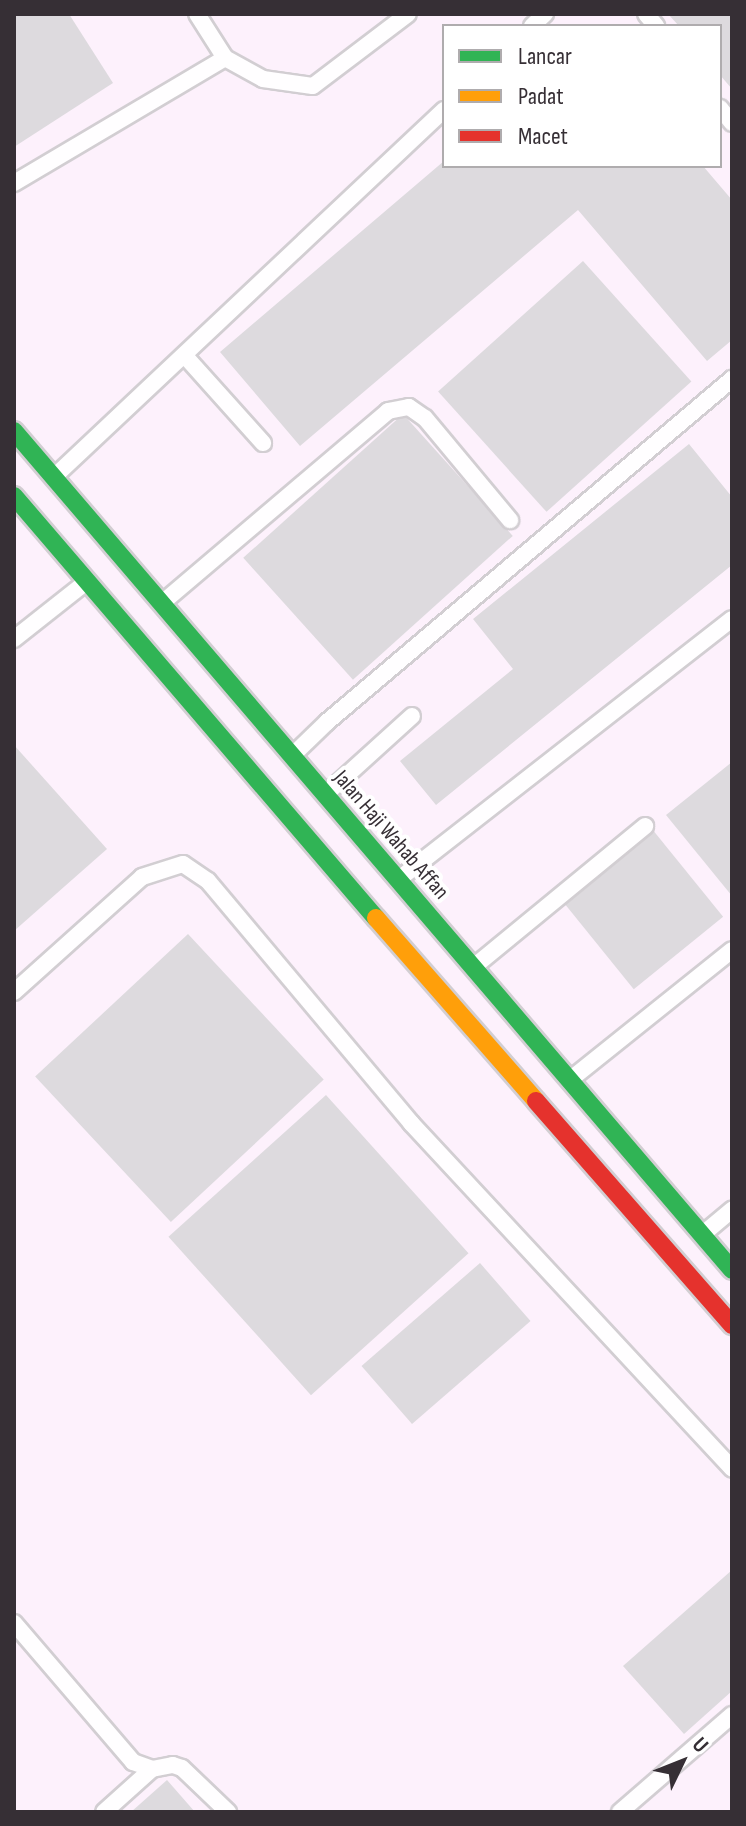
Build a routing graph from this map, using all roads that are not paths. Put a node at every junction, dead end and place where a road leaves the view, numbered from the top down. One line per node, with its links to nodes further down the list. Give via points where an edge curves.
1 (197, 14): 3 (lane)
2 (408, 14): 3 (lane, via 313,86 263,79)
3 (225, 58): 5 (lane)
4 (442, 112): 6 (lane)
5 (14, 183)
6 (185, 356): 9 (lane); 10 (lane)
7 (732, 379): 18 (lane, via 339,711)
8 (14, 431): 10 (street, Jalan Haji Wahab Affan)
9 (263, 443)
10 (53, 477): 13 (street, Jalan Haji Wahab Affan)
11 (14, 496): 13 (street, Jalan Haji Wahab Affan)
12 (510, 520): 14 (lane, via 425,418 409,407 388,411)
13 (103, 568): 14 (street, Jalan Haji Wahab Affan); 16 (lane); 18 (street, Jalan Haji Wahab Affan)
14 (161, 603): 18 (street, Jalan Haji Wahab Affan)
15 (732, 619): 21 (lane)
16 (17, 632)
17 (412, 716): 19 (lane)
18 (277, 772): 19 (street, Jalan Haji Wahab Affan); 23 (street, Jalan Haji Wahab Affan)
19 (325, 795): 21 (street, Jalan Haji Wahab Affan)
20 (645, 826): 23 (lane)
21 (398, 880): 23 (street, Jalan Haji Wahab Affan)
22 (732, 950): 25 (lane)
23 (459, 980): 25 (street, Jalan Haji Wahab Affan); 29 (street, Jalan Haji Wahab Affan)
24 (14, 992): 30 (lane, via 142,877 183,864 208,881 411,1123)
25 (570, 1080): 27 (street, Jalan Haji Wahab Affan)
26 (732, 1210): 27 (lane)
27 (702, 1235): 28 (street, Jalan Haji Wahab Affan)
28 (732, 1270)
29 (732, 1325)
30 (732, 1469)
31 (14, 1623): 33 (lane, via 126,1756)
32 (732, 1715): 36 (lane)
33 (152, 1769): 34 (lane); 35 (lane, via 182,1768)
34 (104, 1812)
35 (228, 1812)
36 (620, 1812)

